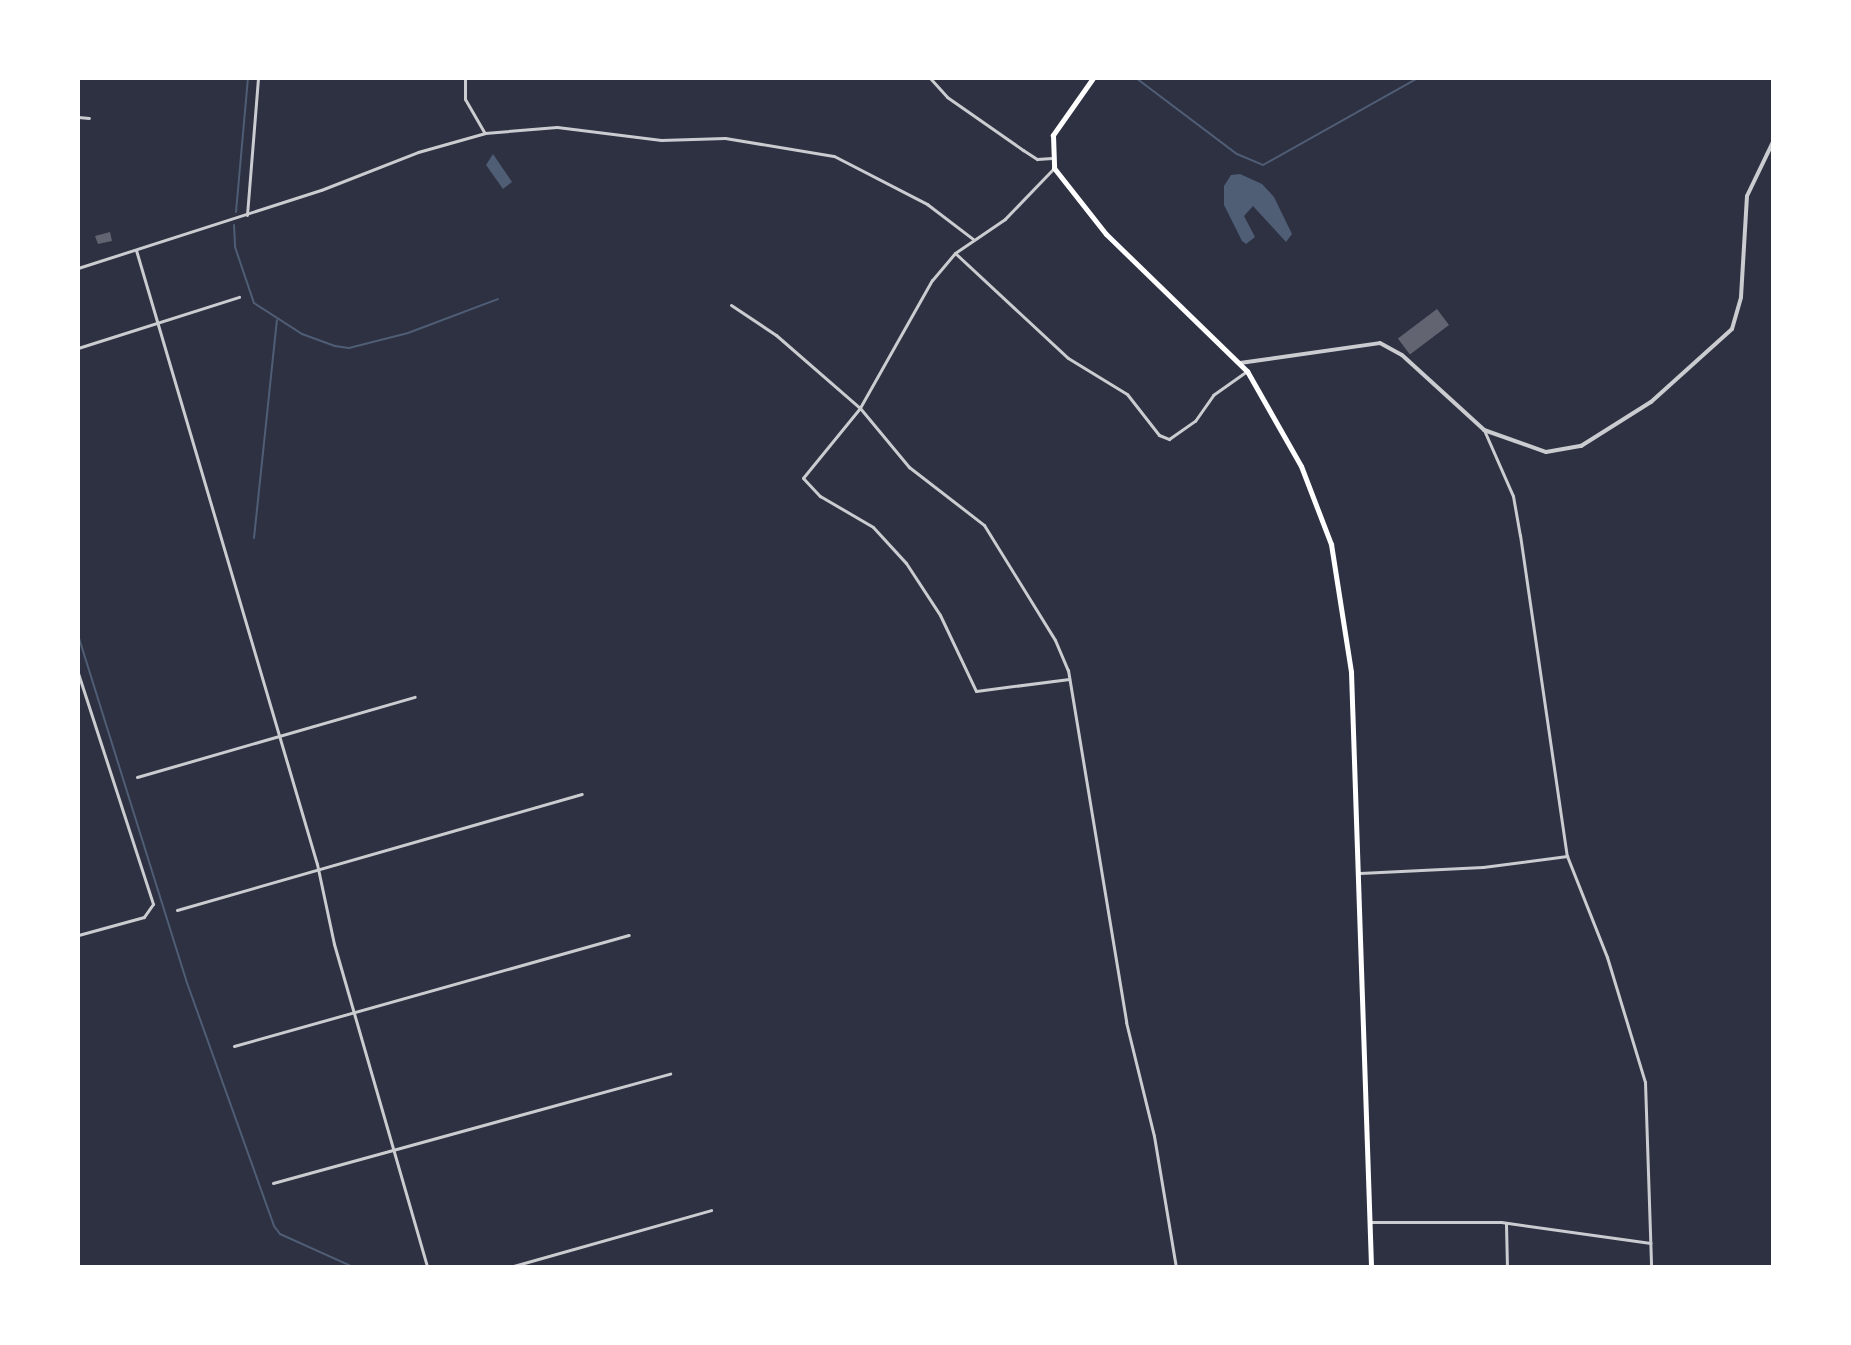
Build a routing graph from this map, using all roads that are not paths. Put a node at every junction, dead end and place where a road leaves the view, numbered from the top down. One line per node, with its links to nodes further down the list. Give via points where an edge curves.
1 (258, 78): 11 (street)
2 (465, 78): 7 (street, via 465,99)
3 (930, 78): 9 (street, via 947,97 1023,150 1037,159)
4 (1093, 78): 9 (main road, via 1053,135)
5 (78, 117): 6 (street)
6 (89, 118)
7 (485, 133): 11 (street); 12 (street, via 570,128 661,140 725,138 834,156 927,204)
8 (1773, 142): 23 (street, via 1747,196 1741,297 1723,341 1651,402 1581,446 1546,452)
9 (1052, 158): 10 (main road)
10 (1054, 168): 12 (street, via 1005,219); 20 (main road, via 1106,234)
11 (247, 215): 13 (street)
12 (973, 239): 14 (street)
13 (136, 250): 15 (street); 18 (street)
14 (955, 253): 21 (street, via 1068,358 1127,394 1159,435 1169,439 1195,421 1213,395); 22 (street, via 932,280)
15 (78, 268)
16 (239, 297): 18 (street)
17 (731, 305): 22 (street, via 776,335)
18 (158, 324): 19 (street); 27 (street)
19 (78, 348)
20 (1240, 363): 21 (main road); 23 (street, via 1380,343 1402,355)
21 (1247, 371): 32 (main road, via 1301,466 1334,558 1349,634)
22 (860, 408): 25 (street, via 909,467 995,537 1028,590 1033,612 1055,640); 25 (street, via 803,478 820,496 873,527 906,563 940,615 976,691)
23 (1484, 430): 30 (street, via 1516,509)
24 (78, 673): 34 (street, via 153,904 144,917)
25 (1069, 679): 47 (street, via 1126,1022 1154,1136)
26 (415, 697): 27 (street)
27 (276, 735): 28 (street); 31 (street)
28 (137, 777)
29 (582, 794): 31 (street)
30 (1567, 856): 32 (street, via 1483,867); 44 (street, via 1607,957 1645,1082)
31 (318, 872): 33 (street); 36 (street)
32 (1360, 873): 42 (main road)
33 (177, 910)
34 (78, 935)
35 (629, 935): 36 (street)
36 (354, 1011): 37 (street); 39 (street)
37 (234, 1046)
38 (670, 1074): 39 (street)
39 (394, 1147): 40 (street); 45 (street)
40 (273, 1183)
41 (711, 1210): 46 (street)
42 (1370, 1222): 43 (street); 48 (main road)
43 (1506, 1224): 44 (street); 49 (street)
44 (1651, 1243): 50 (street)
45 (427, 1267)
46 (510, 1267)
47 (1176, 1267)
48 (1371, 1267)
49 (1507, 1267)
50 (1651, 1267)

